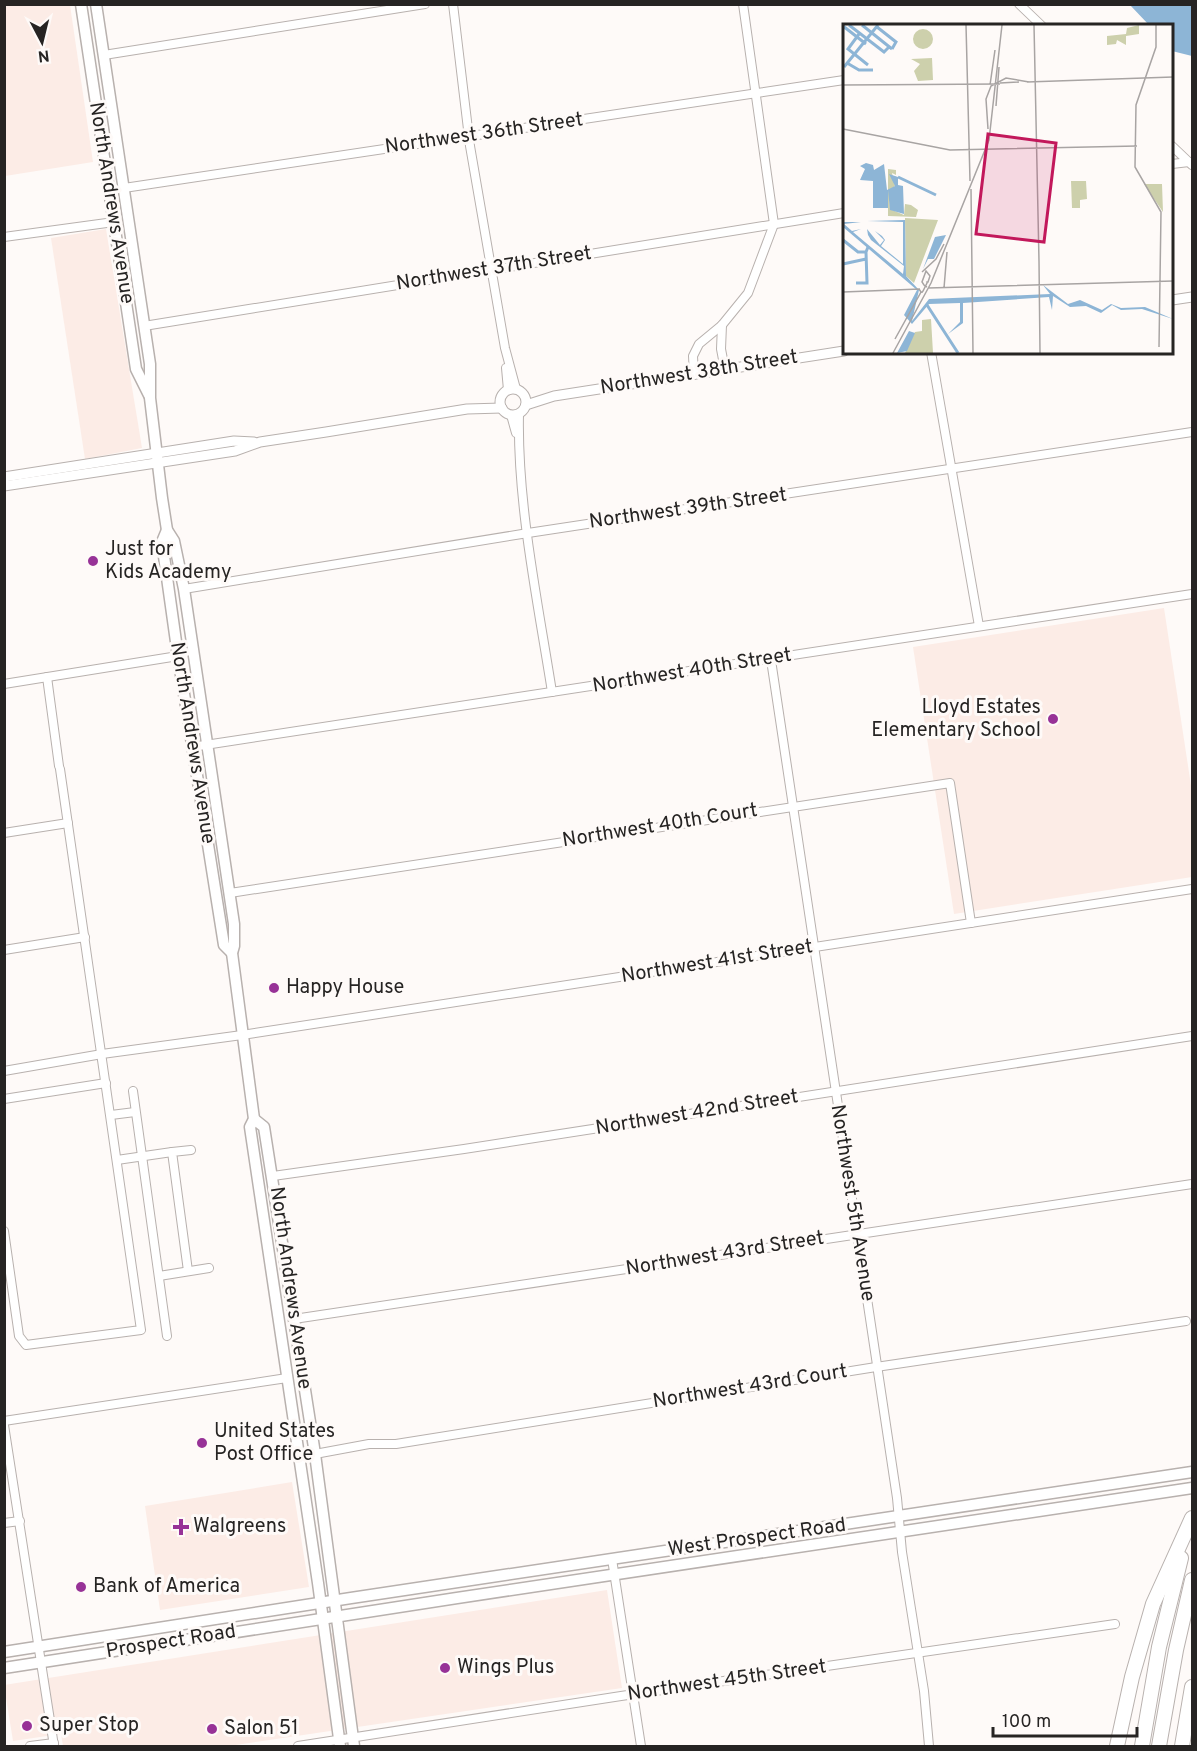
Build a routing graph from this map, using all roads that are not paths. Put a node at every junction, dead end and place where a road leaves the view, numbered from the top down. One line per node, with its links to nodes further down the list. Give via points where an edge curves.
1 (81, 4): 15 (main road, North Andrews Avenue)
2 (96, 4): 8 (main road, North Andrews Avenue)
3 (425, 4): 8 (street)
4 (453, 4): 11 (street)
5 (743, 4): 10 (street)
6 (1020, 4): 7 (street)
7 (1040, 24)
8 (104, 55): 16 (main road, North Andrews Avenue)
9 (843, 80): 10 (street, Northwest 36th Street)
10 (756, 94): 11 (street, Northwest 36th Street); 19 (street)
11 (469, 136): 16 (street, Northwest 36th Street); 22 (street)
12 (1173, 147): 13 (street)
13 (1191, 163): 14 (street)
14 (1173, 164)
15 (106, 177): 16 (main road, via 116,187); 18 (main road, North Andrews Avenue)
16 (124, 188): 21 (main road, North Andrews Avenue)
17 (843, 213): 19 (street, Northwest 37th Street)
18 (114, 222): 20 (street); 21 (main road, via 125,228); 33 (main road, North Andrews Avenue, via 136,369)
19 (774, 224): 22 (street, Northwest 37th Street); 25 (street, via 748,293)
20 (4, 237)
21 (131, 239): 26 (main road, North Andrews Avenue)
22 (491, 269): 26 (street, Northwest 37th Street); 31 (street)
23 (1189, 297): 24 (street)
24 (1173, 300)
25 (722, 325): 29 (street); 30 (street, via 699,344 693,356)
26 (144, 326): 33 (main road, North Andrews Avenue)
27 (843, 351): 29 (street, Northwest 38th Street)
28 (931, 354): 39 (street)
29 (725, 370): 30 (street, Northwest 38th Street)
30 (694, 375): 32 (street, Northwest 38th Street)
31 (516, 391): 32 (street, Northwest 38th Street); 34 (street); 35 (street)
32 (554, 396): 35 (street, Northwest 38th Street)
33 (150, 398): 38 (main road, North Andrews Avenue)
34 (501, 404): 36 (street); 38 (street, via 260,442 235,451)
35 (526, 405): 36 (street)
36 (515, 414): 43 (street)
37 (1192, 432): 39 (street, Northwest 39th Street)
38 (158, 458): 40 (street); 41 (street); 42 (main road, North Andrews Avenue)
39 (952, 470): 43 (street, Northwest 39th Street); 46 (street)
40 (4, 477)
41 (4, 486)
42 (167, 530): 44 (main road, North Andrews Avenue, via 174,541); 47 (main road, North Andrews Avenue, via 162,542)
43 (528, 533): 44 (street, Northwest 39th Street); 51 (street)
44 (184, 589): 52 (main road, North Andrews Avenue)
45 (1192, 594): 46 (street, Northwest 40th Street)
46 (979, 626): 48 (street, Northwest 40th Street)
47 (178, 656): 49 (street); 53 (main road, North Andrews Avenue)
48 (771, 660): 51 (street, Northwest 40th Street); 54 (street, Northwest 5th Avenue)
49 (47, 677): 50 (street); 55 (street)
50 (4, 684)
51 (552, 692): 52 (street, Northwest 40th Street)
52 (207, 745): 53 (street, Northwest 40th Street); 58 (main road, North Andrews Avenue)
53 (192, 747): 63 (main road, North Andrews Avenue, via 224,945)
54 (792, 806): 58 (street, Northwest 40th Court); 59 (street, Northwest 40th Court, via 950,783); 61 (street, Northwest 5th Avenue)
55 (68, 823): 56 (street); 60 (street)
56 (4, 833)
57 (1192, 889): 59 (street, Northwest 41st Street)
58 (230, 893): 63 (main road, North Andrews Avenue)
59 (971, 924): 61 (street, Northwest 41st Street)
60 (85, 937): 62 (street); 66 (street)
61 (814, 948): 64 (street, Northwest 41st Street); 70 (street, Northwest 5th Avenue)
62 (4, 950)
63 (232, 953): 64 (main road, North Andrews Avenue)
64 (242, 1035): 66 (street, Northwest 41st Street); 74 (main road, North Andrews Avenue)
65 (1192, 1036): 70 (street, Northwest 42nd Street)
66 (102, 1054): 67 (street, Northwest 41st Street); 68 (street)
67 (4, 1071)
68 (106, 1083): 71 (street); 73 (street)
69 (133, 1091): 72 (street)
70 (835, 1092): 79 (street, Northwest 42nd Street); 82 (street, Northwest 5th Avenue)
71 (4, 1099)
72 (135, 1112): 73 (street); 77 (street)
73 (111, 1115): 78 (street)
74 (254, 1119): 79 (main road, North Andrews Avenue, via 264,1127); 86 (main road, North Andrews Avenue, via 250,1127)
75 (191, 1150): 76 (street)
76 (171, 1152): 77 (street); 84 (street)
77 (142, 1157): 78 (street); 85 (street)
78 (117, 1160): 81 (street, via 141,1330 26,1345 19,1336)
79 (273, 1176): 87 (main road, North Andrews Avenue)
80 (1192, 1184): 82 (street, Northwest 43rd Street)
81 (4, 1230)
82 (856, 1233): 87 (street, Northwest 43rd Street); 90 (street, Northwest 5th Avenue)
83 (208, 1268): 84 (street)
84 (188, 1271): 85 (street)
85 (159, 1276): 89 (street)
86 (277, 1306): 87 (main road); 91 (main road, North Andrews Avenue)
87 (294, 1319): 93 (main road, North Andrews Avenue)
88 (1186, 1321): 90 (street, Northwest 43rd Court)
89 (167, 1336)
90 (876, 1367): 93 (street, Northwest 43rd Court); 96 (street, Northwest 5th Avenue)
91 (287, 1378): 92 (street); 105 (main road, North Andrews Avenue)
92 (4, 1423): 98 (street)
93 (315, 1454): 104 (main road, North Andrews Avenue)
94 (1192, 1472): 96 (main road, West Prospect Road)
95 (1192, 1488): 100 (main road, West Prospect Road)
96 (899, 1516): 100 (street, Northwest 5th Avenue); 101 (main road, West Prospect Road)
97 (1192, 1517): 123 (highway, via 1150,1613); 124 (highway, via 1159,1647)
98 (20, 1521): 99 (street); 109 (street)
99 (4, 1524)
100 (900, 1532): 102 (main road, West Prospect Road); 111 (street, Northwest 5th Avenue)
101 (612, 1559): 102 (street); 104 (main road, West Prospect Road)
102 (615, 1574): 106 (main road, West Prospect Road); 115 (street)
103 (1192, 1580): 125 (highway)
104 (335, 1600): 105 (main road, West Prospect Road); 106 (main road, North Andrews Avenue)
105 (321, 1602): 107 (main road, North Andrews Avenue); 109 (main road, Prospect Road)
106 (337, 1616): 107 (main road, Prospect Road); 116 (main road, North Andrews Avenue)
107 (322, 1618): 112 (main road, Prospect Road); 118 (main road, North Andrews Avenue)
108 (1115, 1624): 111 (street, Northwest 45th Street)
109 (40, 1646): 110 (main road, Prospect Road); 112 (street)
110 (4, 1652)
111 (917, 1653): 115 (street, Northwest 45th Street); 122 (street, Northwest 5th Avenue)
112 (42, 1662): 113 (main road, Prospect Road); 117 (street)
113 (4, 1668)
114 (1192, 1687): 126 (highway)
115 (634, 1694): 116 (street, Northwest 45th Street); 121 (street)
116 (353, 1743): 118 (street, Northwest 45th Street)
117 (54, 1744): 119 (street)
118 (340, 1744): 120 (street, Northwest 45th Street)
119 (30, 1746)
120 (298, 1746)
121 (641, 1746)
122 (929, 1746)
123 (1117, 1746)
124 (1142, 1746)
125 (1159, 1746)
126 (1182, 1746)

